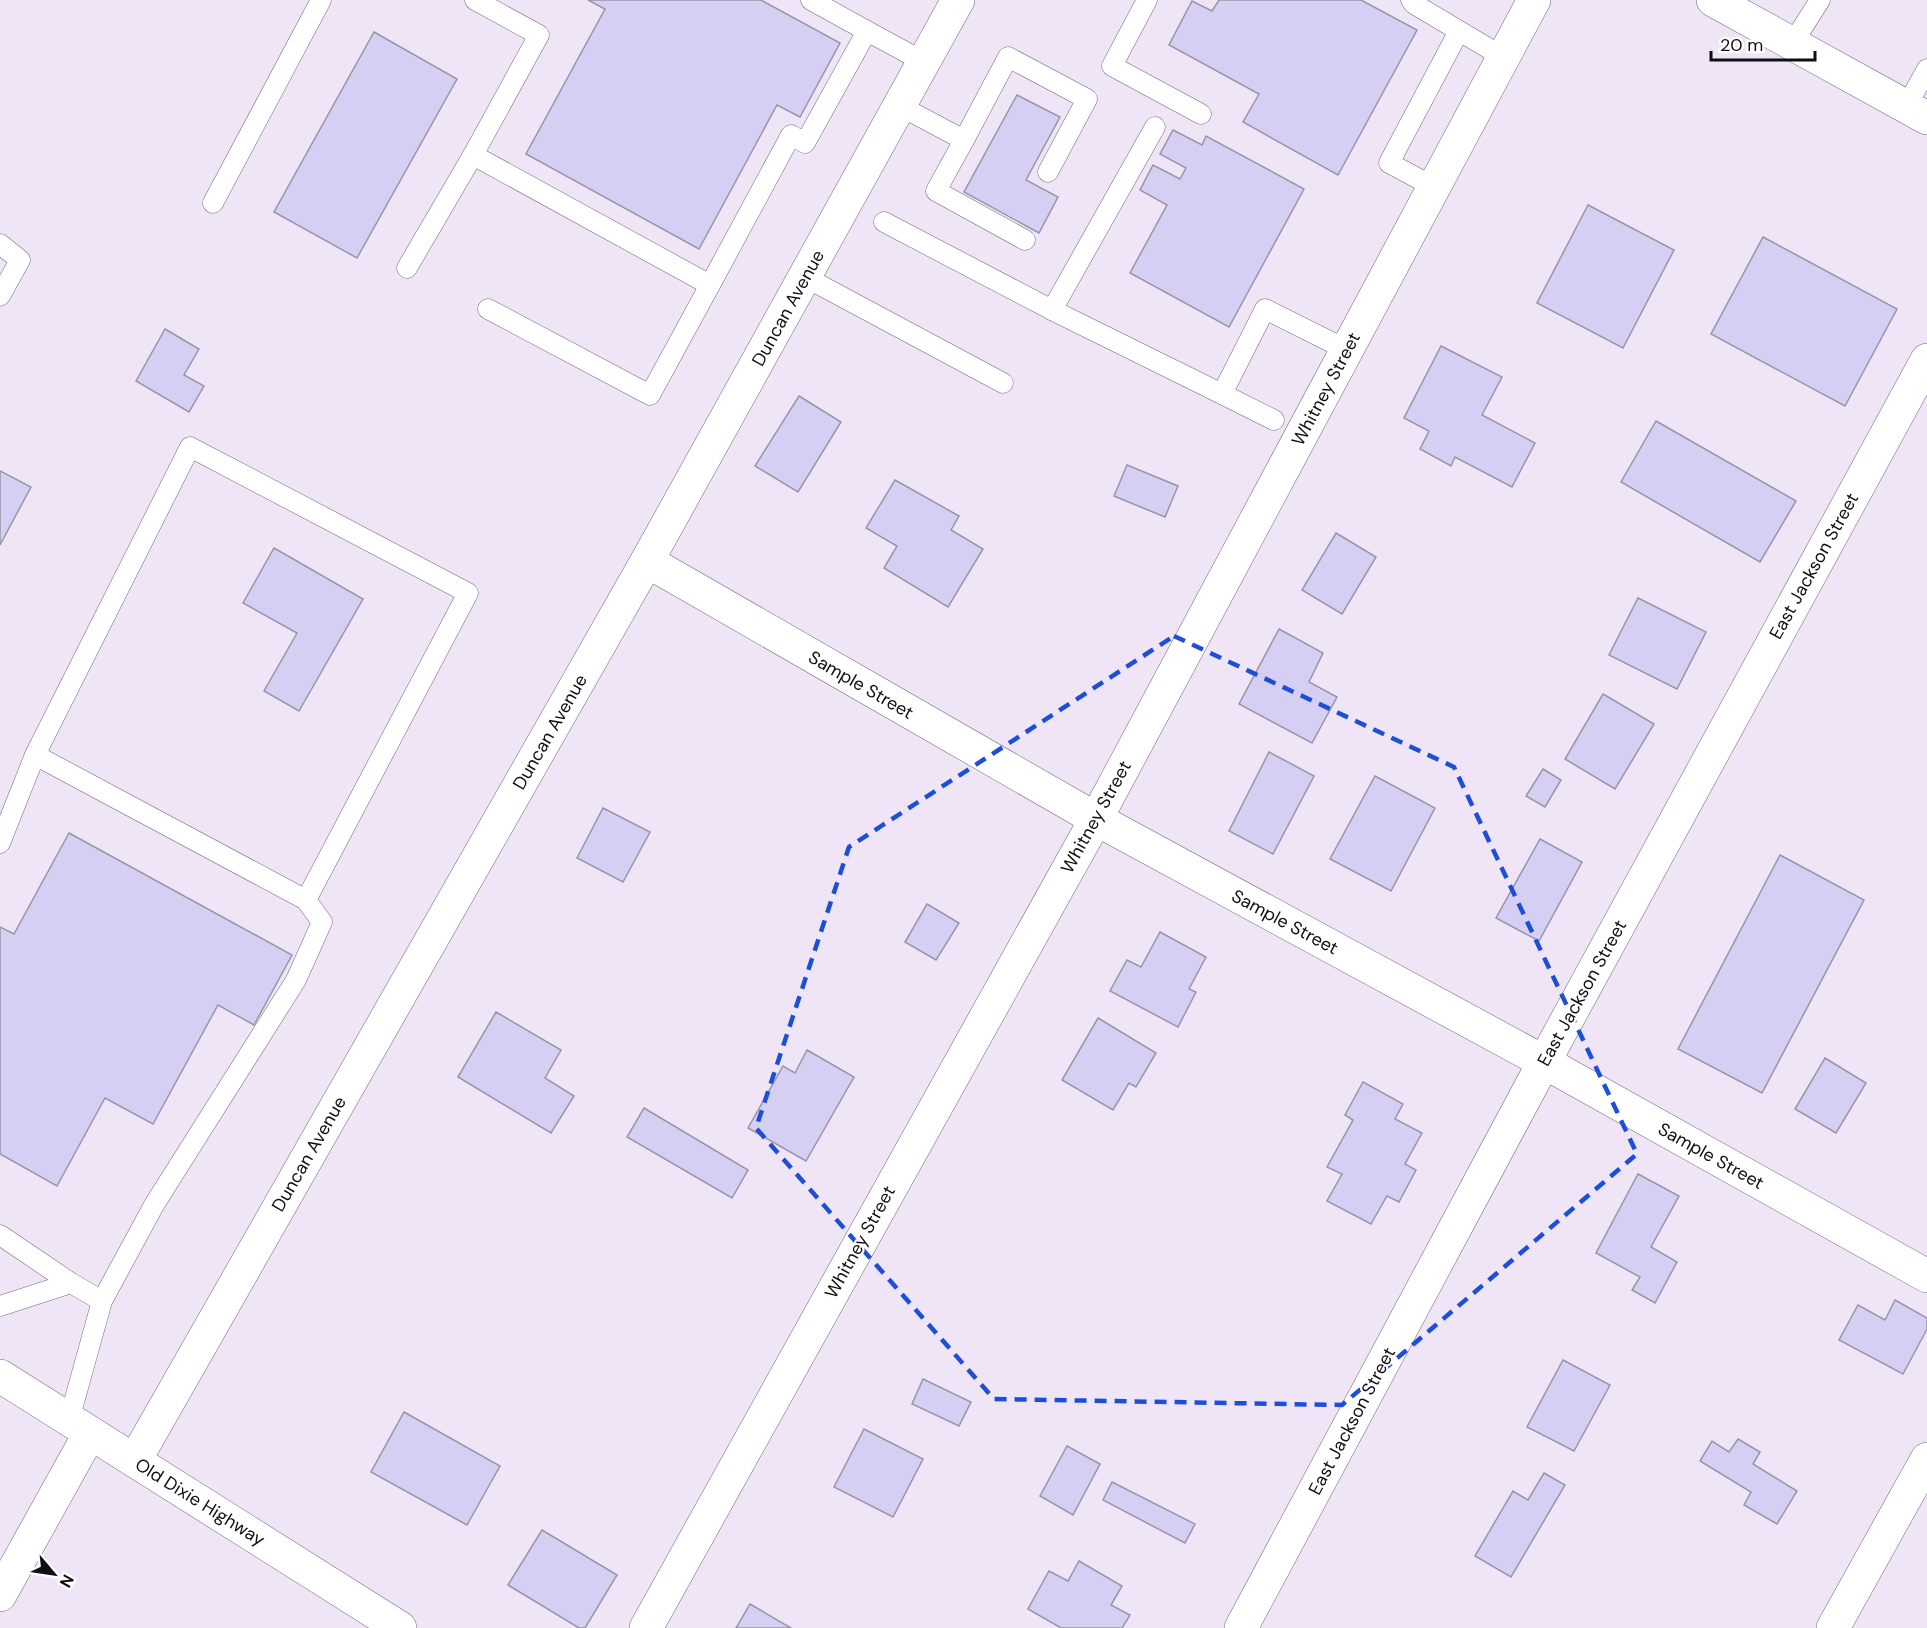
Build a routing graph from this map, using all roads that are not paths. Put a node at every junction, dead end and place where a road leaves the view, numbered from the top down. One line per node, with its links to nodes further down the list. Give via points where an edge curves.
1 (321, 0): 24 (lane)
2 (475, 0): 21 (lane, via 539,35)
3 (811, 0): 10 (lane)
4 (958, 0): 14 (street, Duncan Avenue)
5 (1147, 0): 18 (lane, via 1112,66)
6 (1411, 0): 11 (lane)
7 (1534, 0): 13 (street, Whitney Street)
8 (1713, 0): 12 (street)
9 (1820, 0): 12 (lane)
10 (867, 31): 14 (lane); 30 (lane, via 806,143 791,135)
11 (1459, 31): 13 (lane); 23 (lane, via 1389,163)
12 (1792, 44): 17 (street)
13 (1503, 57): 23 (street, Whitney Street)
14 (924, 62): 16 (street, Duncan Avenue)
15 (1927, 69): 17 (lane)
16 (900, 106): 20 (lane); 29 (street, Duncan Avenue)
17 (1917, 112)
18 (1201, 114)
19 (1155, 127): 33 (lane)
20 (964, 140): 22 (lane, via 1008,57 1087,99); 26 (lane, via 936,191)
21 (473, 155): 28 (lane); 30 (lane)
22 (1048, 172)
23 (1434, 187): 34 (street, Whitney Street)
24 (213, 203)
25 (884, 222): 33 (lane)
26 (1025, 240)
27 (0, 244): 31 (lane, via 20,260)
28 (407, 268)
29 (805, 277): 36 (lane); 39 (street, Duncan Avenue)
30 (710, 285): 32 (lane, via 650,395)
31 (0, 296)
32 (488, 309)
33 (1052, 310): 37 (lane)
34 (1347, 350): 37 (lane, via 1265,309); 41 (street, Whitney Street)
35 (1927, 360): 44 (street, East Jackson Street)
36 (1003, 383)
37 (1222, 394): 38 (lane)
38 (1274, 420)
39 (647, 561): 41 (street, Sample Street); 53 (street, Duncan Avenue)
40 (35, 755): 42 (lane); 43 (lane); 43 (lane, via 190,447 468,593)
41 (1096, 819): 44 (street, Sample Street); 56 (street, Whitney Street)
42 (0, 843)
43 (306, 900): 48 (lane, via 322,922 296,980 154,1204)
44 (1544, 1062): 46 (street, Sample Street); 57 (street, East Jackson Street)
45 (0, 1235): 47 (lane)
46 (1927, 1276)
47 (71, 1283): 48 (lane); 49 (lane)
48 (102, 1301): 51 (lane)
49 (0, 1306)
50 (0, 1376): 51 (street, Old Dixie Highway)
51 (79, 1426): 53 (street, Old Dixie Highway); 54 (street)
52 (1927, 1459): 58 (street)
53 (135, 1460): 55 (street, Old Dixie Highway)
54 (0, 1595)
55 (400, 1628)
56 (646, 1628)
57 (1241, 1628)
58 (1833, 1628)

